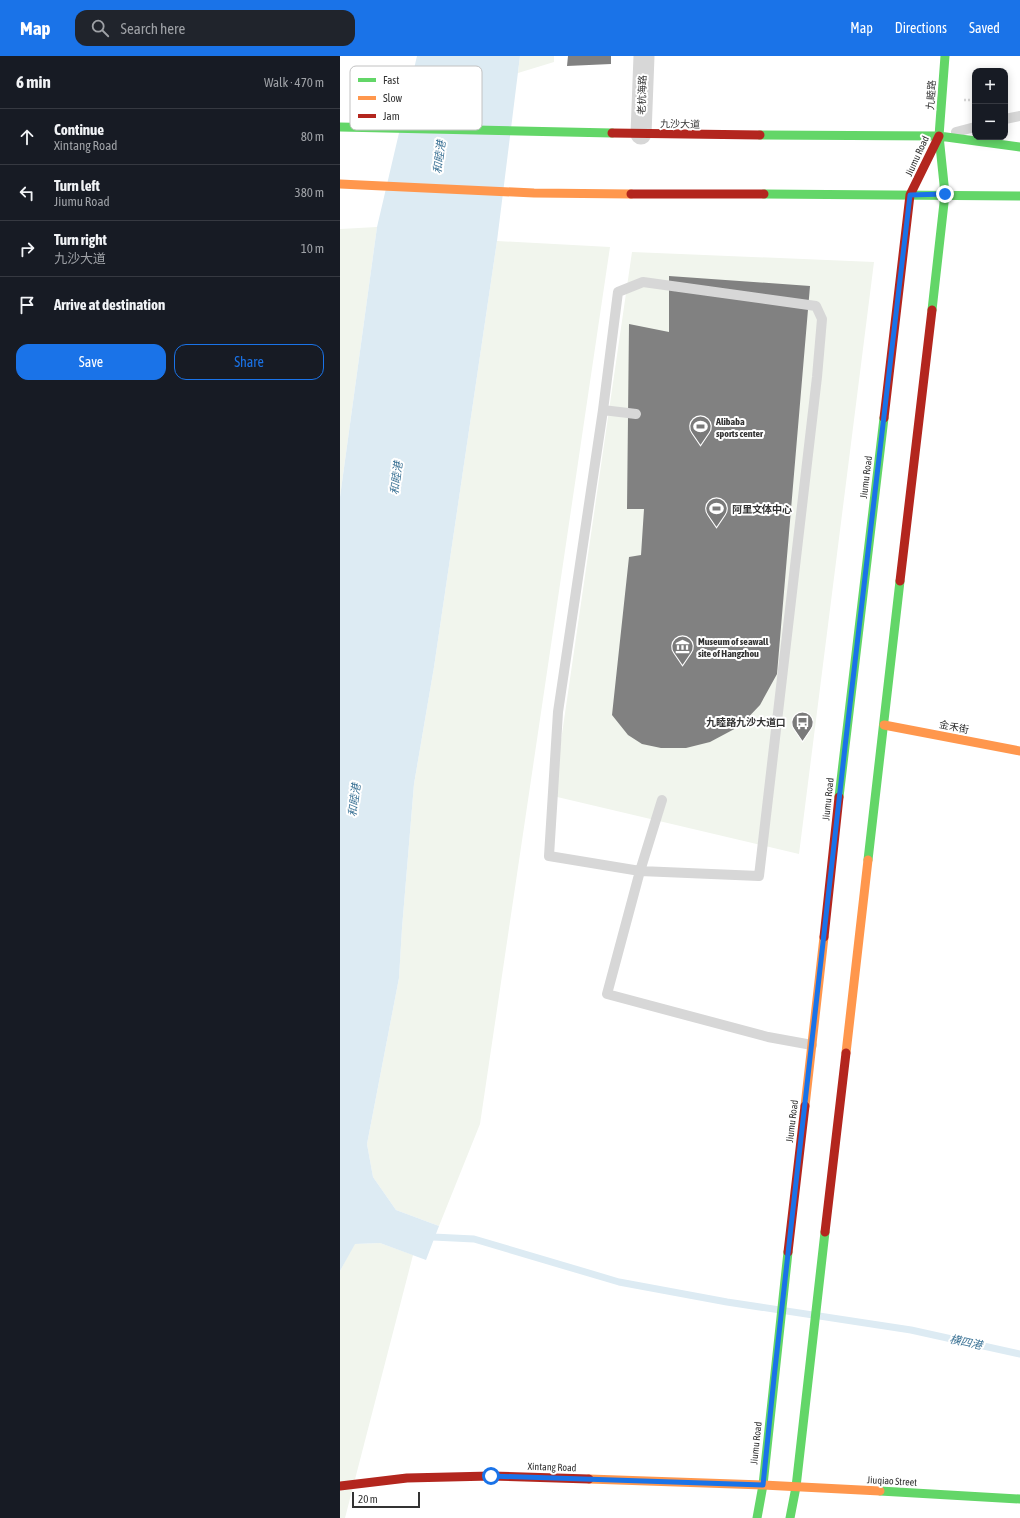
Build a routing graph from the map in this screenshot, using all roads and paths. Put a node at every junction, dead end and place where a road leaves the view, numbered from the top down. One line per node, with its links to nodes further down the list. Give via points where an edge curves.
1 (644, 56): 9 (street, 老杭海路)
2 (945, 56): 10 (street, 九睦路)
3 (1020, 116): 4 (lane)
4 (1008, 118)
5 (340, 127): 6 (street, 九沙大道)
6 (350, 127)
7 (972, 128): 10 (lane)
8 (475, 130): 9 (street, 九沙大道)
9 (641, 134): 10 (street, 九沙大道)
10 (939, 136): 11 (street, 九沙大道); 13 (street, Jiumu Road); 14 (street, Jiumu Road)
11 (1020, 147)
12 (340, 184): 14 (street, via 534,193)
13 (945, 194): 14 (street); 15 (street); 18 (street, Jiumu Road)
14 (910, 195): 22 (street, Jiumu Road)
15 (1020, 196)
16 (602, 410): 17 (lane); 21 (lane, via 558,712 549,856); 21 (lane, via 618,292 643,282 816,306 822,319 759,876)
17 (636, 414)
18 (884, 725): 19 (street, 金禾街); 25 (street, Jiumu Road)
19 (1020, 751)
20 (662, 800): 21 (lane)
21 (640, 871): 22 (lane, via 607,994 768,1037)
22 (812, 1045): 23 (street, Jiumu Road)
23 (763, 1485): 24 (street, Xintang Road, via 491,1476 407,1478); 25 (street, Jiuqiao Street); 27 (street, Jiumu Road)
24 (340, 1486)
25 (796, 1487): 26 (street, Jiuqiao Street); 28 (street, Jiumu Road)
26 (1020, 1499)
27 (757, 1518)
28 (790, 1518)

